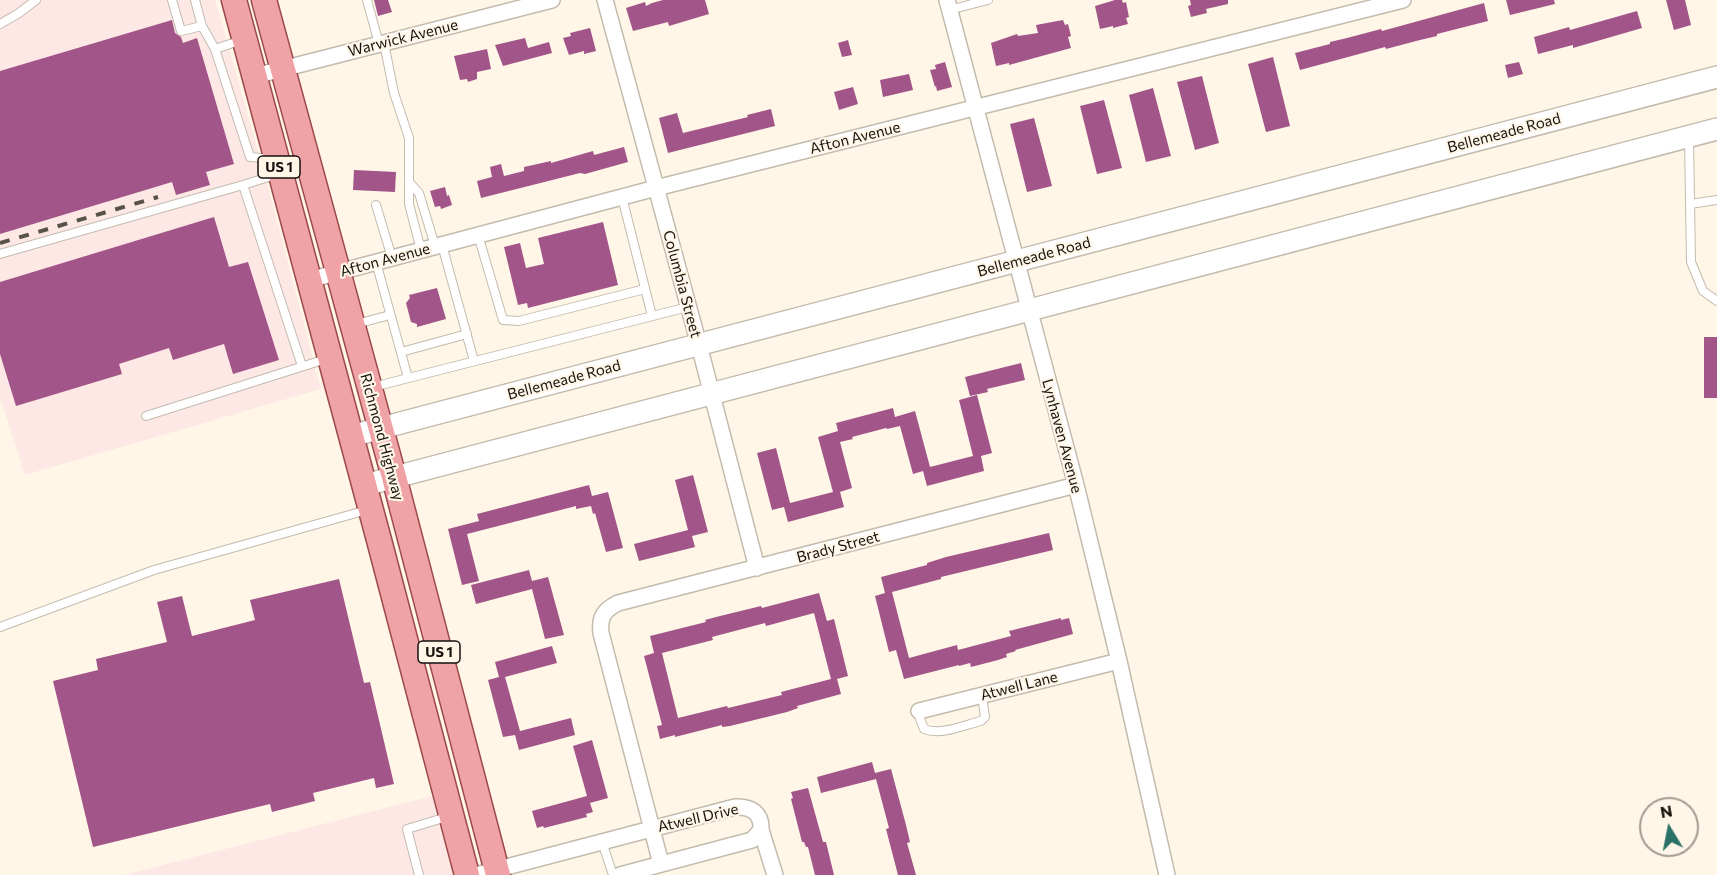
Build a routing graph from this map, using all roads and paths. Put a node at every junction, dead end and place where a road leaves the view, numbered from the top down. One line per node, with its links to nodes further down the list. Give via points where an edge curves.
1 (36, 0): 12 (lane)
2 (172, 0): 13 (lane, via 181,32)
3 (195, 0): 13 (lane)
4 (234, 0): 14 (main road, Richmond Highway / US 1)
5 (264, 0): 17 (main road, Richmond Highway / US 1)
6 (367, 0): 15 (lane)
7 (552, 0): 15 (street, Warwick Avenue)
8 (605, 0): 26 (street, Columbia Street)
9 (988, 0): 11 (lane)
10 (1403, 0): 20 (street, Afton Avenue)
11 (948, 5): 20 (street, Lynhaven Avenue)
12 (0, 24)
13 (202, 26): 16 (lane)
14 (245, 39): 16 (lane); 18 (main road, Richmond Highway / US 1)
15 (382, 44): 17 (street, Warwick Avenue); 24 (lane, via 409,138)
16 (215, 49): 23 (lane, via 250,157)
17 (283, 69): 18 (street, Warwick Avenue); 37 (main road, Richmond Highway / US 1)
18 (255, 76): 23 (main road, Richmond Highway / US 1)
19 (1717, 77): 36 (main road, Bellemeade Road)
20 (975, 108): 26 (street, Afton Avenue); 36 (street, Lynhaven Avenue)
21 (1717, 129): 22 (main road)
22 (1689, 137): 29 (lane); 42 (main road)
23 (279, 166): 25 (lane); 38 (main road, Richmond Highway / US 1)
24 (409, 181): 32 (lane, via 418,194); 32 (lane, via 409,204)
25 (243, 185): 33 (lane); 51 (lane)
26 (656, 188): 27 (street, Afton Avenue); 41 (street, Columbia Street)
27 (622, 197): 31 (street, Afton Avenue); 39 (lane)
28 (1717, 200): 29 (lane)
29 (1690, 204): 40 (lane, via 1691,262 1703,291)
30 (376, 205): 34 (lane)
31 (478, 235): 32 (street, Afton Avenue); 39 (lane, via 503,320 519,321)
32 (433, 247): 34 (street, Afton Avenue); 46 (lane)
33 (0, 254)
34 (392, 258): 35 (street, Afton Avenue)
35 (376, 262): 37 (street, Afton Avenue); 43 (lane)
36 (1017, 262): 42 (street, Lynhaven Avenue); 47 (main road, Bellemeade Road)
37 (337, 272): 38 (street, Afton Avenue); 45 (main road, Richmond Highway / US 1)
38 (309, 280): 49 (main road, Richmond Highway / US 1)
39 (645, 289): 44 (lane)
40 (1717, 301)
41 (688, 307): 44 (lane); 47 (street, Columbia Street)
42 (1029, 310): 54 (main road); 60 (street, Lynhaven Avenue)
43 (390, 315): 45 (lane); 48 (lane)
44 (652, 316): 50 (lane)
45 (352, 325): 53 (main road, Richmond Highway / US 1)
46 (467, 334): 48 (lane); 50 (lane)
47 (699, 345): 54 (street, Columbia Street); 56 (main road, Bellemeade Road)
48 (401, 352): 52 (lane)
49 (330, 358): 51 (lane); 57 (main road, Richmond Highway / US 1)
50 (474, 362): 52 (lane)
51 (302, 366): 55 (lane)
52 (408, 378): 53 (lane)
53 (369, 388): 56 (main road, Richmond Highway / US 1)
54 (711, 393): 58 (main road); 62 (street, Columbia Street)
55 (146, 416)
56 (380, 428): 57 (main road, Bellemeade Road); 58 (main road, Richmond Highway / US 1)
57 (351, 436): 59 (main road, Richmond Highway / US 1)
58 (394, 477): 59 (main road); 72 (main road, Richmond Highway / US 1)
59 (364, 485): 61 (main road, Richmond Highway / US 1)
60 (1076, 485): 62 (street, Brady Street); 64 (street, Lynhaven Avenue)
61 (371, 509): 63 (lane, via 154,570); 67 (main road, Richmond Highway / US 1)
62 (757, 568): 68 (street, Brady Street, via 618,603 602,614 601,633)
63 (0, 627)
64 (1119, 661): 65 (street, Atwell Lane); 78 (street, Lynhaven Avenue)
65 (982, 695): 66 (street, Atwell Lane); 66 (lane, via 985,717 981,721 943,731 924,729)
66 (920, 711)
67 (451, 816): 73 (lane, via 407,829); 74 (main road, Richmond Highway / US 1)
68 (652, 829): 69 (street, Atwell Drive, via 743,807 757,814); 70 (street, Atwell Drive); 71 (street)
69 (761, 830): 71 (street, via 752,840); 77 (street)
70 (603, 842): 72 (street, Atwell Drive); 75 (lane)
71 (661, 864): 76 (street)
72 (490, 873)
73 (419, 875)
74 (467, 875)
75 (613, 875)
76 (620, 875)
77 (775, 875)
78 (1167, 875)

